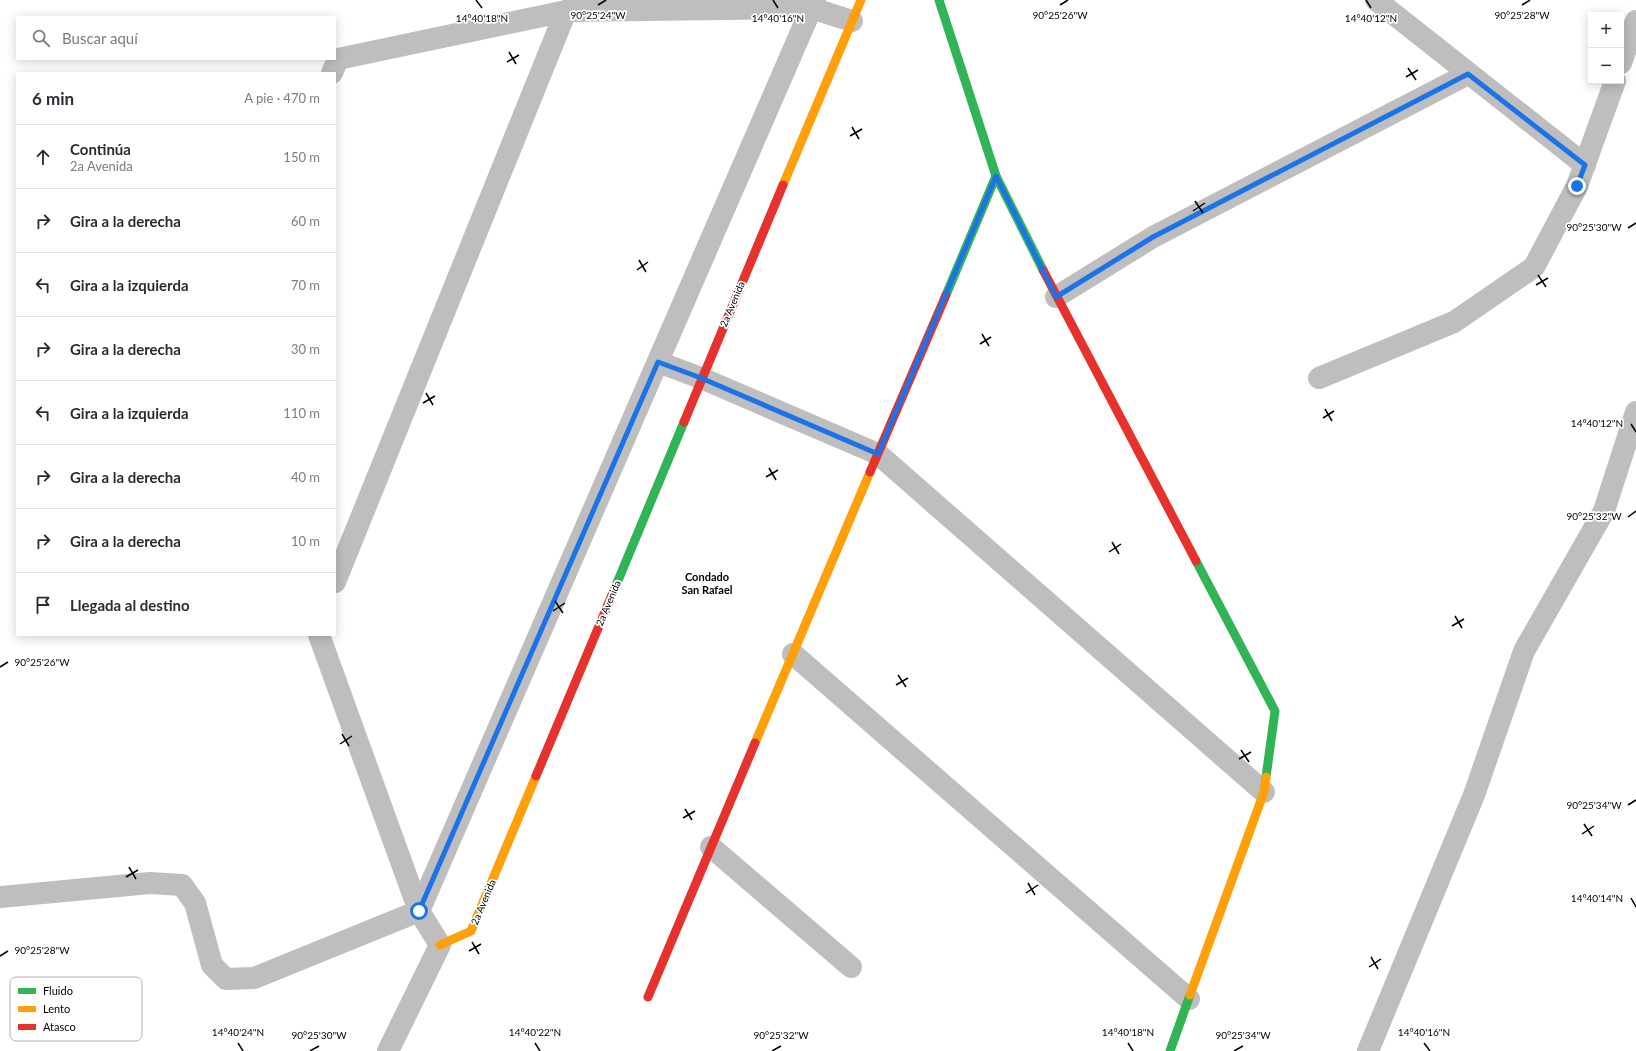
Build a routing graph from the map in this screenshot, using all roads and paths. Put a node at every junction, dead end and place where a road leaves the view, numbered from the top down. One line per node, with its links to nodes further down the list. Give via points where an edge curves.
1 (861, 0): 6 (street, 2a Avenida)
2 (939, 0): 13 (street)
3 (1376, 0): 10 (street)
4 (813, 4): 5 (street); 6 (street); 15 (street)
5 (566, 11): 9 (street, via 338,59); 20 (street)
6 (852, 21): 16 (street, 2a Avenida)
7 (1636, 21): 8 (street)
8 (1624, 55)
9 (332, 72)
10 (1468, 74): 12 (street); 14 (street, via 1153,237)
11 (1613, 84): 12 (street)
12 (1585, 165): 17 (street, via 1577,186 1534,267 1454,322)
13 (996, 176): 14 (street); 19 (street)
14 (1056, 297): 23 (street, via 1275,711)
15 (658, 362): 16 (street); 26 (street)
16 (701, 378): 19 (street); 27 (street, 2a Avenida, via 471,931)
17 (1319, 378)
18 (1636, 412): 33 (street, via 1604,511 1524,651 1474,795)
19 (878, 454): 22 (street); 23 (street)
20 (336, 580)
21 (319, 636): 26 (street)
22 (794, 654): 24 (street); 30 (street)
23 (1264, 792): 30 (street)
24 (712, 846): 28 (street); 29 (street)
25 (0, 897): 26 (street, via 150,883 182,886 195,903 212,965 226,979 254,978)
26 (419, 911): 27 (street)
27 (440, 945): 31 (street)
28 (851, 967)
29 (648, 997)
30 (1189, 998): 32 (street)
31 (388, 1051)
32 (1170, 1051)
33 (1368, 1051)

